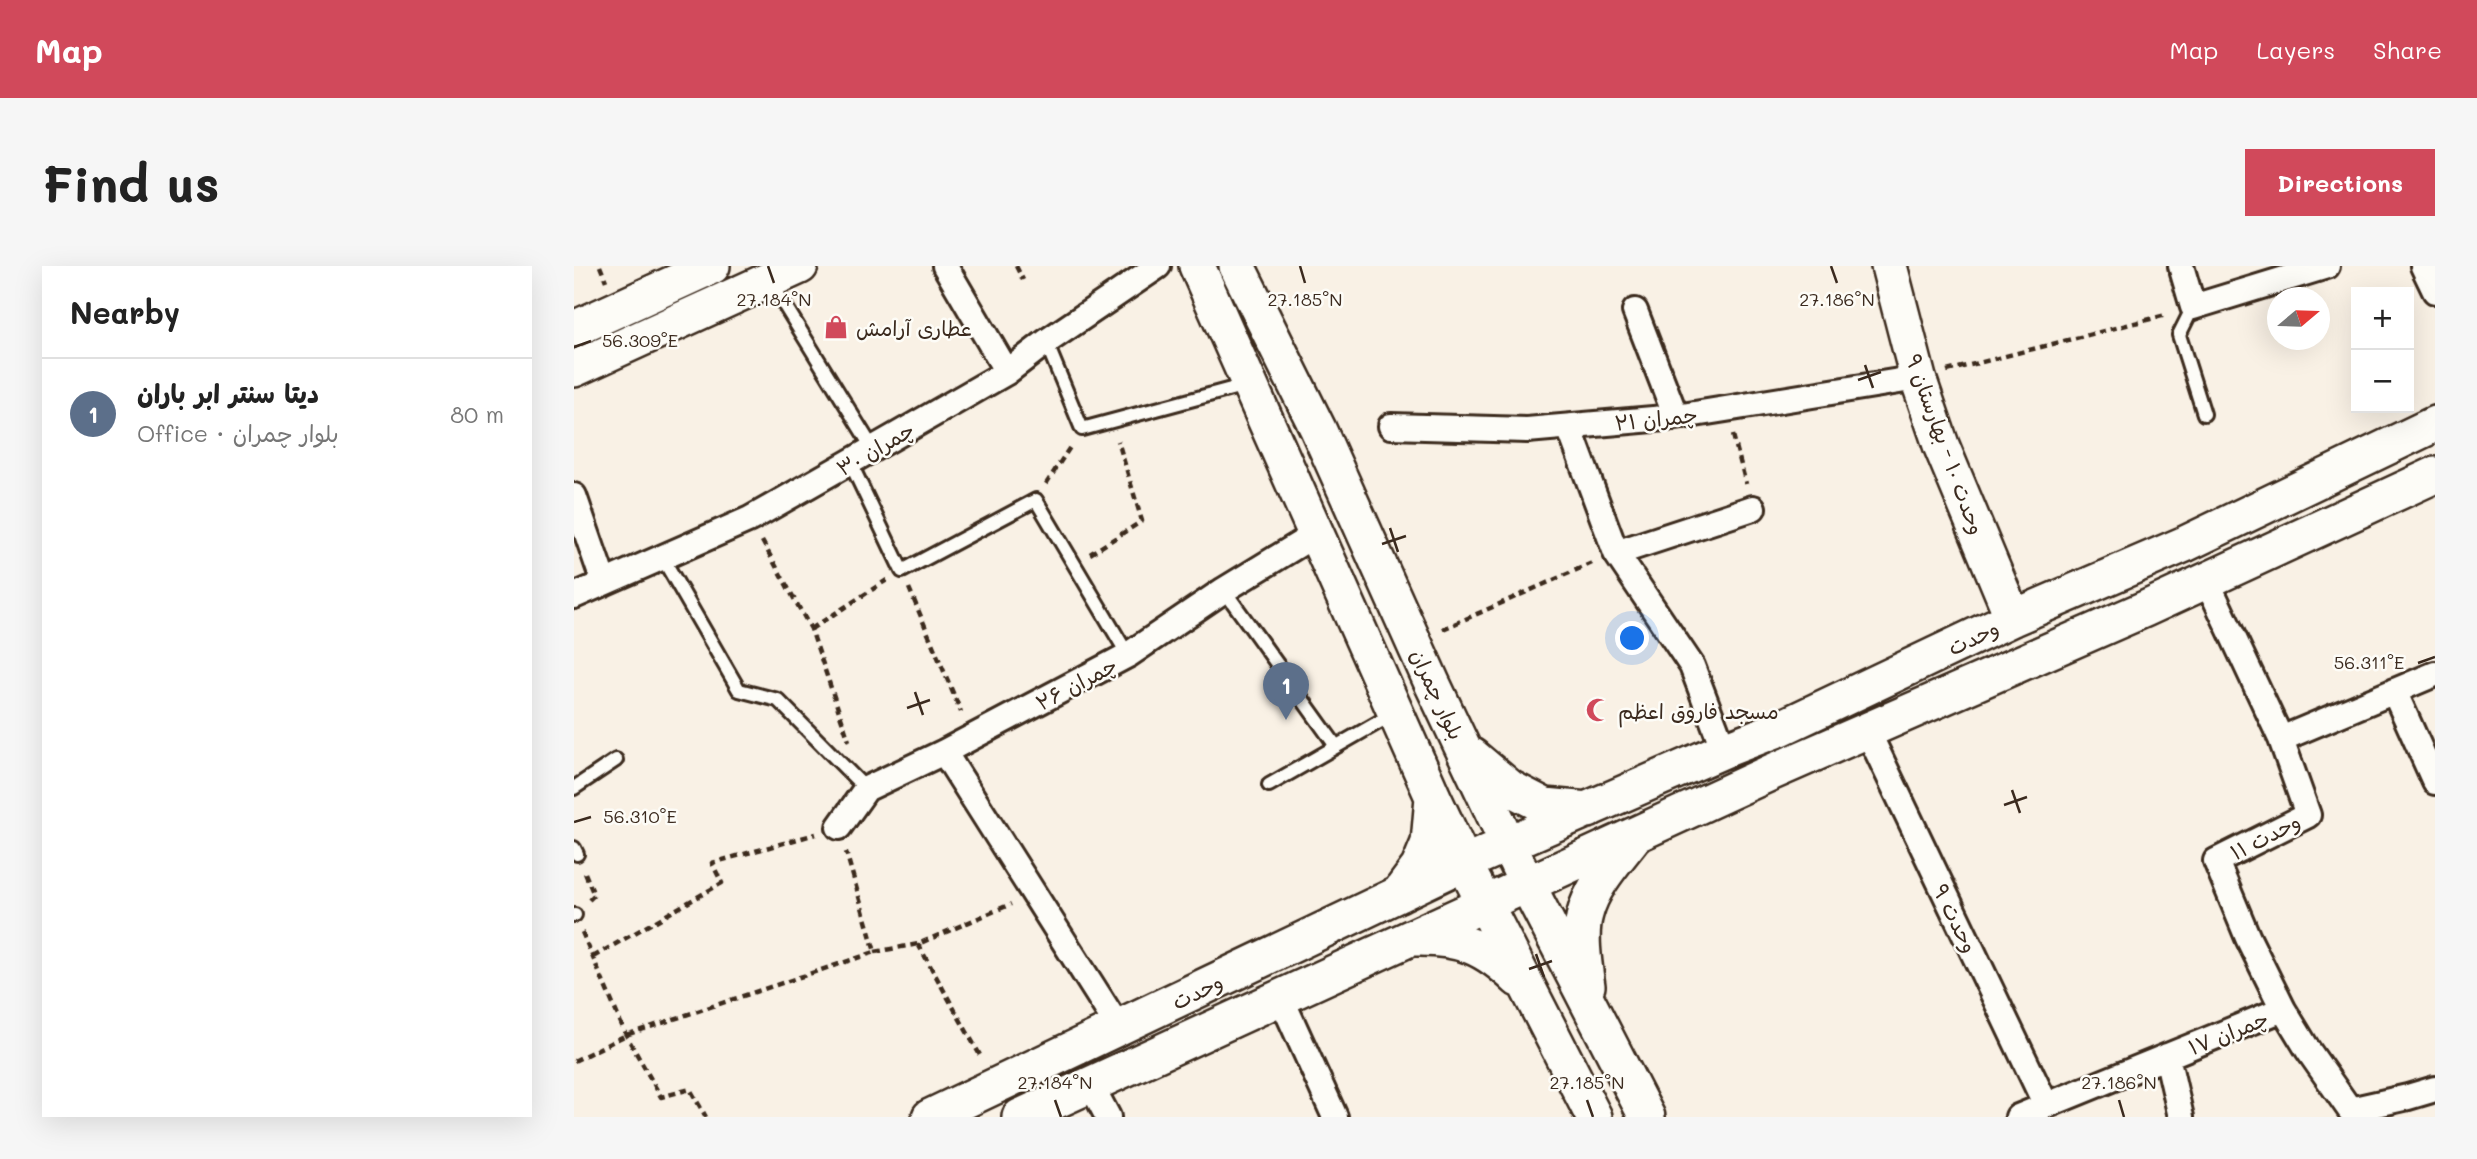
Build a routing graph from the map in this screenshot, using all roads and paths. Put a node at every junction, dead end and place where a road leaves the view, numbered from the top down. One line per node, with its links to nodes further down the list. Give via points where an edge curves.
1 (712, 266): 16 (street)
2 (944, 266): 19 (street)
3 (1016, 266): 12 (path)
4 (1157, 266): 17 (street, چمران ۳۰)
5 (1197, 266): 21 (street)
6 (1237, 266): 48 (street, بلوار چمران, via 1318,429)
7 (1889, 266): 20 (street, وحدت ۱۰ - بهارستان ۹)
8 (2181, 266): 14 (street)
9 (2327, 266): 14 (street)
10 (2423, 266): 13 (street)
11 (787, 271): 18 (street); 30 (lane)
12 (1023, 280)
13 (2435, 291)
14 (2193, 307): 20 (path); 23 (lane, via 2179,335)
15 (1634, 311): 24 (street)
16 (574, 328)
17 (1046, 342): 19 (street, چمران ۳۰); 29 (lane)
18 (574, 369)
19 (1007, 372): 30 (street, چمران ۳۰)
20 (1919, 378): 22 (street, چمران ۲۱); 46 (street, وحدت ۱۰ - بهارستان ۹, via 1941,445)
21 (1249, 384): 25 (lane); 37 (street)
22 (1727, 411): 24 (street, چمران ۲۱); 35 (path)
23 (2204, 414)
24 (1676, 417): 28 (street, چمران ۲۱)
25 (1112, 420): 29 (lane); 40 (path, via 1142,521)
26 (2435, 424): 46 (street, وحدت, via 2185,544)
27 (1391, 426): 28 (street, چمران ۲۱, via 1527,430)
28 (1569, 426): 38 (street)
29 (1082, 429): 34 (path)
30 (873, 449): 31 (street, چمران ۳۰)
31 (850, 462): 36 (street, چمران ۳۰); 41 (lane)
32 (2435, 475): 42 (street, وحدت)
33 (574, 496): 43 (street)
34 (1036, 500): 40 (lane); 41 (lane)
35 (1753, 508): 38 (street)
36 (750, 519): 39 (street, چمران ۳۰); 47 (path)
37 (1316, 534): 44 (street, چمران ۲۶); 55 (street)
38 (1616, 553): 48 (path); 61 (street, via 1692,666)
39 (662, 557): 43 (street, چمران ۳۰); 67 (lane, via 739,690 778,700)
40 (1074, 564): 50 (lane)
41 (902, 570): 47 (path); 57 (path)
42 (2207, 581): 52 (street, وحدت); 58 (street, وحدت ۱۱)
43 (604, 583): 45 (street, چمران ۳۰)
44 (1224, 590): 50 (street, چمران ۲۶); 59 (lane)
45 (574, 596)
46 (2013, 618): 49 (street, وحدت)
47 (811, 629): 67 (path)
48 (1413, 642): 60 (street, بلوار چمران)
49 (1947, 649): 52 (street); 54 (street, وحدت)
50 (1128, 655): 57 (street, چمران ۲۶)
51 (2435, 674): 53 (street)
52 (1966, 688): 56 (street, وحدت)
53 (2394, 691): 58 (street); 64 (street)
54 (1850, 695): 56 (street); 61 (street, وحدت)
55 (1395, 713): 59 (lane); 68 (street)
56 (1867, 730): 71 (street, وحدت); 95 (street, وحدت ۹)
57 (972, 738): 62 (street, چمران ۲۶)
58 (2281, 739): 87 (street, وحدت ۱۱, via 2308,816 2216,861)
59 (1336, 746): 65 (lane)
60 (1463, 747): 69 (street, via 1510,788 1545,806); 72 (street, بلوار چمران)
61 (1724, 750): 69 (street, وحدت)
62 (944, 752): 67 (street, چمران ۲۶); 76 (street)
63 (616, 760): 66 (lane)
64 (2435, 782)
65 (1269, 785)
66 (574, 788)
67 (866, 789): 70 (street, چمران ۲۶)
68 (1433, 797): 74 (street); 77 (street, via 1429,843 1419,867)
69 (1588, 810): 72 (street, وحدت)
70 (839, 827): 82 (path); 83 (path, via 712,863 722,883)
71 (1634, 835): 75 (street, وحدت); 86 (street, via 1603,877 1584,914 1583,961)
72 (1508, 844): 74 (street, وحدت); 75 (street, بلوار چمران)
73 (576, 851): 79 (path, via 594,895)
74 (1464, 863): 77 (street, وحدت); 78 (street)
75 (1527, 884): 78 (street, وحدت); 86 (street, بلوار چمران)
76 (1034, 894): 81 (path); 88 (street)
77 (1399, 894): 88 (street, وحدت)
78 (1485, 905): 80 (street, وحدت); 84 (street)
79 (574, 915): 83 (path)
80 (1411, 938): 84 (street, via 1445,937 1471,946 1498,960); 85 (street, وحدت)
81 (918, 944): 82 (path); 92 (path)
82 (876, 953): 89 (path)
83 (593, 957): 89 (path)
84 (1527, 988): 102 (street)
85 (1281, 998): 93 (street, وحدت); 101 (street)
86 (1590, 1006): 103 (street, بلوار چمران)
87 (2283, 1009): 90 (street, چمران ۱۷); 96 (street, چمران ۱۷, via 2350,1110)
88 (1119, 1028): 92 (street, وحدت)
89 (626, 1035): 91 (path); 97 (path, via 661,1097 690,1089)
90 (2167, 1056): 95 (street, چمران ۱۷); 105 (street)
91 (574, 1061)
92 (997, 1085): 98 (street, وحدت)
93 (1091, 1085): 99 (street, وحدت); 100 (street)
94 (2435, 1088): 96 (street, چمران ۱۷)
95 (2046, 1105): 104 (street, چمران ۱۷)
96 (2411, 1107)
97 (706, 1117)
98 (930, 1117)
99 (1020, 1117)
100 (1108, 1117)
101 (1335, 1117)
102 (1594, 1117)
103 (1647, 1117)
104 (2018, 1117)
105 (2181, 1117)

